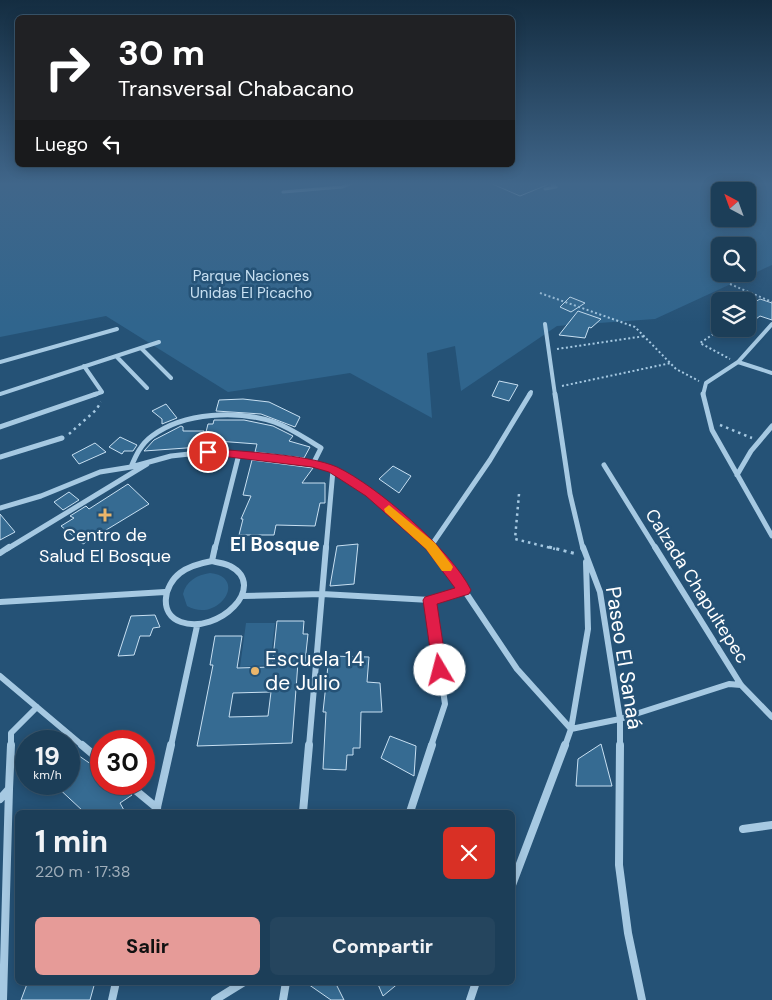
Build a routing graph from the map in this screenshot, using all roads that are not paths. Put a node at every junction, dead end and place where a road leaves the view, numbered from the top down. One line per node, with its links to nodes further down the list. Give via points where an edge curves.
1 (545, 324): 30 (street, Paseo El Sanaá, via 569,488)
2 (772, 324): 8 (street)
3 (118, 329): 7 (street)
4 (160, 342): 5 (street)
5 (141, 348): 6 (street); 11 (street)
6 (116, 356): 9 (street); 12 (street)
7 (0, 362)
8 (738, 362): 10 (street); 25 (street, via 706,383 703,395 708,420)
9 (84, 366): 14 (street); 16 (street, via 102,392)
10 (772, 373)
11 (171, 378)
12 (146, 388)
13 (531, 392): 28 (street, via 490,460)
14 (0, 394)
15 (772, 426): 25 (street)
16 (0, 428)
17 (62, 438): 19 (street)
18 (239, 454): 20 (street, via 208,452 170,456); 21 (street); 31 (street)
19 (0, 456)
20 (150, 463): 23 (street); 29 (street)
21 (313, 464): 23 (street, via 321,448 282,426 251,418 216,417 181,422 158,431 140,445); 24 (street)
22 (604, 465): 40 (street, Calzada Chapultepec)
23 (131, 467): 26 (street, via 100,472 41,496)
24 (333, 470): 28 (street, via 370,494); 34 (street)
25 (737, 475): 27 (street)
26 (0, 508)
27 (772, 536)
28 (430, 546): 32 (street)
29 (0, 553)
30 (585, 556): 43 (street, Paseo El Sanaá, via 600,592); 44 (street, via 588,629)
31 (212, 561): 33 (street, via 178,574); 35 (street, via 229,565 240,574 244,588)
32 (464, 590): 36 (street); 44 (street, via 517,669)
33 (165, 592): 37 (street); 38 (street, via 167,612 184,624)
34 (322, 594): 35 (street); 36 (street); 50 (street)
35 (242, 596): 38 (street, via 230,613 209,624)
36 (430, 600): 51 (street, via 445,704)
37 (0, 602)
38 (197, 626): 49 (street)
39 (0, 676): 41 (street)
40 (741, 685): 42 (street, Calzada Chapultepec); 43 (street, via 728,684)
41 (37, 707): 45 (street); 46 (street, via 11,733)
42 (772, 717)
43 (620, 719): 44 (street); 64 (street, Paseo El Sanaá, via 619,865)
44 (570, 729): 54 (street)
45 (90, 752)
46 (9, 789): 48 (street); 59 (street)
47 (140, 795): 49 (street)
48 (0, 799)
49 (156, 810)
50 (303, 810)
51 (411, 810)
52 (772, 825): 53 (street)
53 (743, 829)
54 (515, 877)
55 (115, 985): 60 (street)
56 (239, 985): 61 (street)
57 (286, 985): 62 (street)
58 (475, 985): 63 (street)
59 (3, 1000)
60 (112, 1000)
61 (216, 1000)
62 (283, 1000)
63 (470, 1000)
64 (642, 1000)

